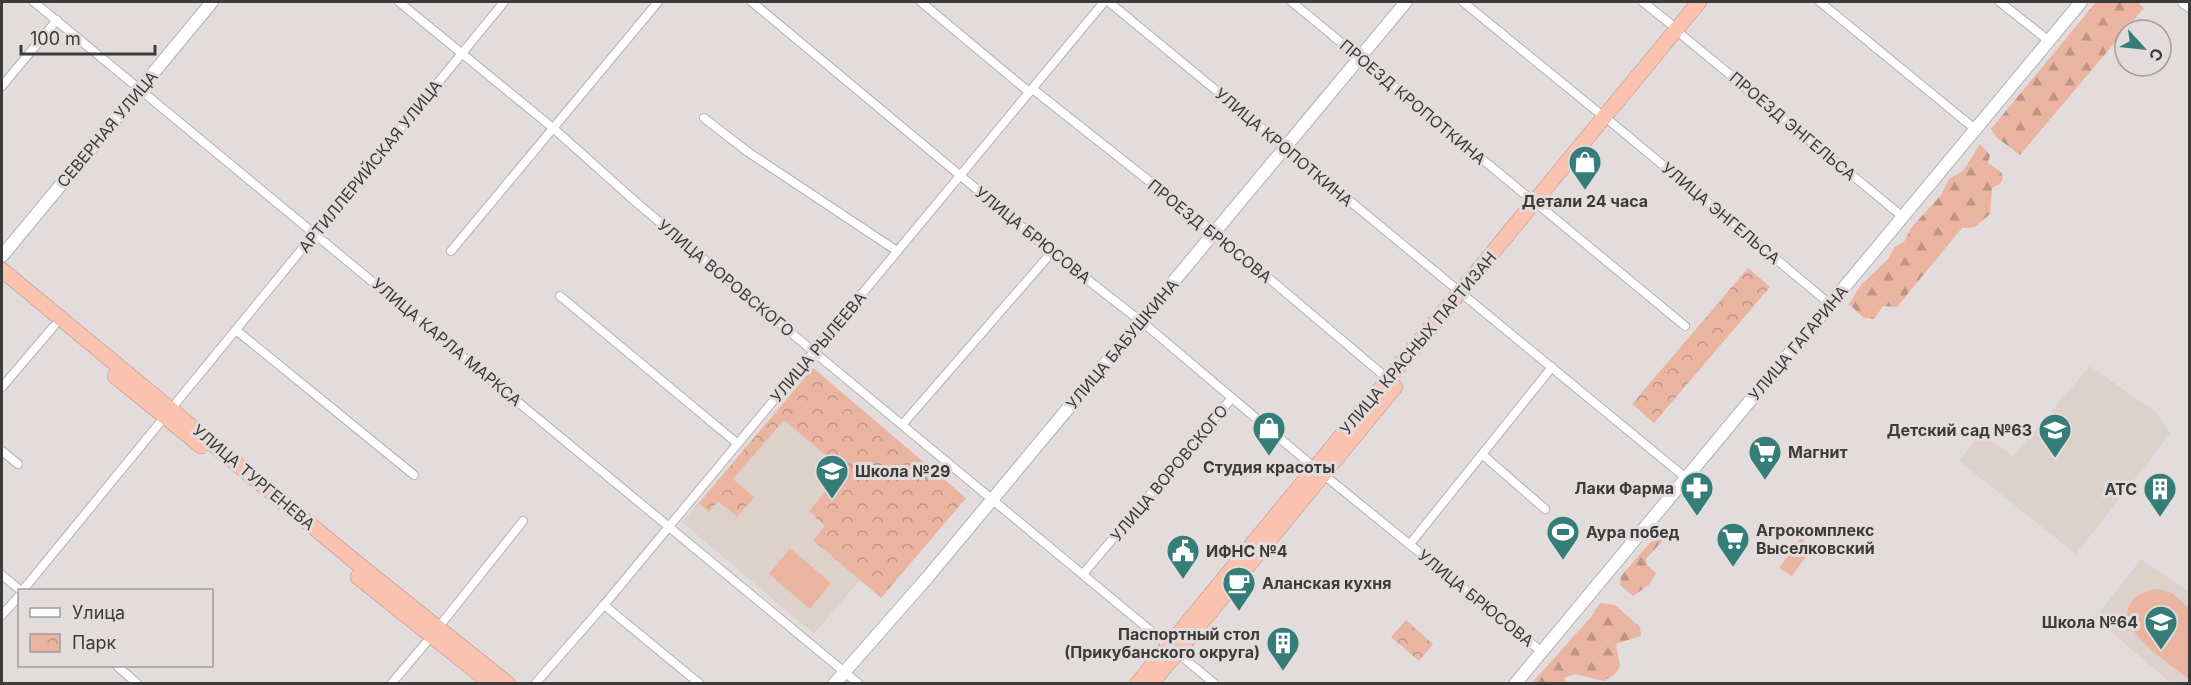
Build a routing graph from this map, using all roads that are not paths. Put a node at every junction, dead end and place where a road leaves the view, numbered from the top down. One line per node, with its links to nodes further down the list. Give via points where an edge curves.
1 (34, 2): 21 (street, УЛИЦА КАРЛА МАРКСА)
2 (212, 2): 27 (street, СЕВЕРНАЯ УЛИЦА)
3 (399, 2): 24 (street, УЛИЦА ВОРОВСКОГО)
4 (504, 2): 24 (street, АРТИЛЛЕРИЙСКАЯ УЛИЦА)
5 (658, 2): 31 (street)
6 (752, 2): 34 (street, УЛИЦА БРЮСОВА)
7 (921, 2): 28 (street)
8 (1104, 2): 28 (street, УЛИЦА РЫЛЕЕВА)
9 (1109, 2): 33 (street, УЛИЦА КРОПОТКИНА)
10 (1292, 2): 25 (street, ПРОЕЗД КРОПОТКИНА)
11 (1406, 2): 25 (street, УЛИЦА БАБУШКИНА)
12 (1463, 2): 30 (street, УЛИЦА ЭНГЕЛЬСА)
13 (1643, 2): 22 (street, ПРОЕЗД ЭНГЕЛЬСА)
14 (1700, 2): 22 (highway, УЛИЦА КРАСНЫХ ПАРТИЗАН)
15 (1712, 2): 22 (highway, УЛИЦА КРАСНЫХ ПАРТИЗАН)
16 (1820, 2): 32 (street)
17 (2000, 2): 23 (street)
18 (2081, 2): 23 (street, УЛИЦА ГАГАРИНА)
19 (2184, 2): 20 (street)
20 (2190, 6)
21 (57, 20): 26 (street); 27 (street, УЛИЦА КАРЛА МАРКСА)
22 (1680, 32): 30 (highway, УЛИЦА КРАСНЫХ ПАРТИЗАН); 36 (street, ПРОЕЗД ЭНГЕЛЬСА)
23 (2049, 41): 32 (street, УЛИЦА ГАГАРИНА)
24 (462, 54): 31 (street, УЛИЦА ВОРОВСКОГО); 38 (street, АРТИЛЛЕРИЙСКАЯ УЛИЦА)
25 (1360, 57): 33 (street, УЛИЦА БАБУШКИНА); 35 (street, ПРОЕЗД КРОПОТКИНА)
26 (2, 86)
27 (141, 89): 38 (street, УЛИЦА КАРЛА МАРКСА); 42 (street, СЕВЕРНАЯ УЛИЦА)
28 (1029, 92): 34 (street, УЛИЦА РЫЛЕЕВА); 37 (street, ПРОЕЗД БРЮСОВА, via 1034,90)
29 (704, 118): 39 (street, via 748,152)
30 (1608, 120): 35 (highway, УЛИЦА КРАСНЫХ ПАРТИЗАН); 47 (street, УЛИЦА ЭНГЕЛЬСА)
31 (553, 128): 40 (street); 52 (street, УЛИЦА ВОРОВСКОГО)
32 (1975, 129): 36 (street, УЛИЦА ГАГАРИНА)
33 (1285, 147): 37 (street, УЛИЦА БАБУШКИНА); 45 (street, УЛИЦА КРОПОТКИНА)
34 (960, 175): 39 (street, УЛИЦА РЫЛЕЕВА); 41 (street, УЛИЦА БРЮСОВА)
35 (1538, 204): 45 (highway, УЛИЦА КРАСНЫХ ПАРТИЗАН); 50 (street, ПРОЕЗД КРОПОТКИНА)
36 (1903, 217): 47 (street, УЛИЦА ГАГАРИНА)
37 (1214, 232): 48 (street, УЛИЦА БАБУШКИНА); 54 (street, ПРОЕЗД БРЮСОВА)
38 (316, 234): 51 (street, АРТИЛЛЕРИЙСКАЯ УЛИЦА); 69 (street, УЛИЦА КАРЛА МАРКСА)
39 (897, 251): 52 (street, УЛИЦА РЫЛЕЕВА)
40 (451, 252)
41 (1052, 252): 48 (street, УЛИЦА БРЮСОВА); 58 (street)
42 (2, 256)
43 (2, 270): 57 (highway, УЛИЦА ТУРГЕНЕВА)
44 (2, 282): 49 (highway, УЛИЦА ТУРГЕНЕВА)
45 (1463, 294): 53 (street, УЛИЦА КРОПОТКИНА); 54 (highway, УЛИЦА КРАСНЫХ ПАРТИЗАН); 63 (highway, УЛИЦА КРАСНЫХ ПАРТИЗАН)
46 (560, 296): 59 (street)
47 (1830, 304): 65 (street, УЛИЦА ГАГАРИНА)
48 (1141, 321): 56 (street, УЛИЦА БРЮСОВА); 66 (street, УЛИЦА БАБУШКИНА)
49 (54, 326): 55 (street); 57 (highway, УЛИЦА ТУРГЕНЕВА)
50 (1684, 326)
51 (236, 330): 57 (street, АРТИЛЛЕРИЙСКАЯ УЛИЦА); 64 (street)
52 (814, 352): 58 (street, УЛИЦА ВОРОВСКОГО); 59 (street, УЛИЦА РЫЛЕЕВА)
53 (1552, 367): 61 (street, УЛИЦА БРЮСОВА); 65 (street, УЛИЦА КРОПОТКИНА)
54 (1388, 379): 63 (highway, УЛИЦА КРАСНЫХ ПАРТИЗАН)
55 (2, 387)
56 (1231, 399): 63 (street, УЛИЦА БРЮСОВА); 71 (street, УЛИЦА ВОРОВСКОГО)
57 (168, 412): 74 (street, АРТИЛЛЕРИЙСКАЯ УЛИЦА); 78 (highway, УЛИЦА ТУРГЕНЕВА)
58 (902, 425): 66 (street, УЛИЦА ВОРОВСКОГО)
59 (738, 444): 69 (street, УЛИЦА РЫЛЕЕВА)
60 (2, 451): 62 (street)
61 (1483, 455): 67 (street); 70 (street, УЛИЦА БРЮСОВА)
62 (18, 464)
63 (1319, 472): 70 (street, УЛИЦА БРЮСОВА); 79 (highway, УЛИЦА КРАСНЫХ ПАРТИЗАН)
64 (414, 476)
65 (1686, 478): 80 (street, УЛИЦА ГАГАРИНА)
66 (992, 500): 71 (street, УЛИЦА ВОРОВСКОГО); 82 (street, УЛИЦА БАБУШКИНА)
67 (1545, 509)
68 (523, 521): 78 (street)
69 (669, 526): 76 (street, УЛИЦА РЫЛЕЕВА); 82 (street, УЛИЦА КАРЛА МАРКСА)
70 (1410, 544): 80 (street, УЛИЦА БРЮСОВА)
71 (1083, 574): 79 (street, УЛИЦА ВОРОВСКОГО)
72 (2, 575): 73 (street)
73 (20, 589)
74 (24, 589)
75 (18, 597): 77 (street)
76 (604, 605): 87 (street, УЛИЦА РЫЛЕЕВА); 88 (street)
77 (2, 615)
78 (435, 632): 84 (street); 85 (highway, УЛИЦА ТУРГЕНЕВА); 86 (highway, УЛИЦА ТУРГЕНЕВА)
79 (1173, 648): 91 (highway, УЛИЦА КРАСНЫХ ПАРТИЗАН); 92 (highway, УЛИЦА КРАСНЫХ ПАРТИЗАН); 93 (street, УЛИЦА ВОРОВСКОГО)
80 (1542, 652): 94 (street, УЛИЦА ГАГАРИНА)
81 (118, 667): 83 (street)
82 (844, 671): 89 (street, УЛИЦА БАБУШКИНА); 90 (street, УЛИЦА КАРЛА МАРКСА)
83 (138, 684)
84 (391, 684)
85 (492, 684)
86 (508, 684)
87 (535, 684)
88 (700, 684)
89 (834, 684)
90 (859, 684)
91 (1137, 684)
92 (1151, 684)
93 (1215, 684)
94 (1515, 684)

